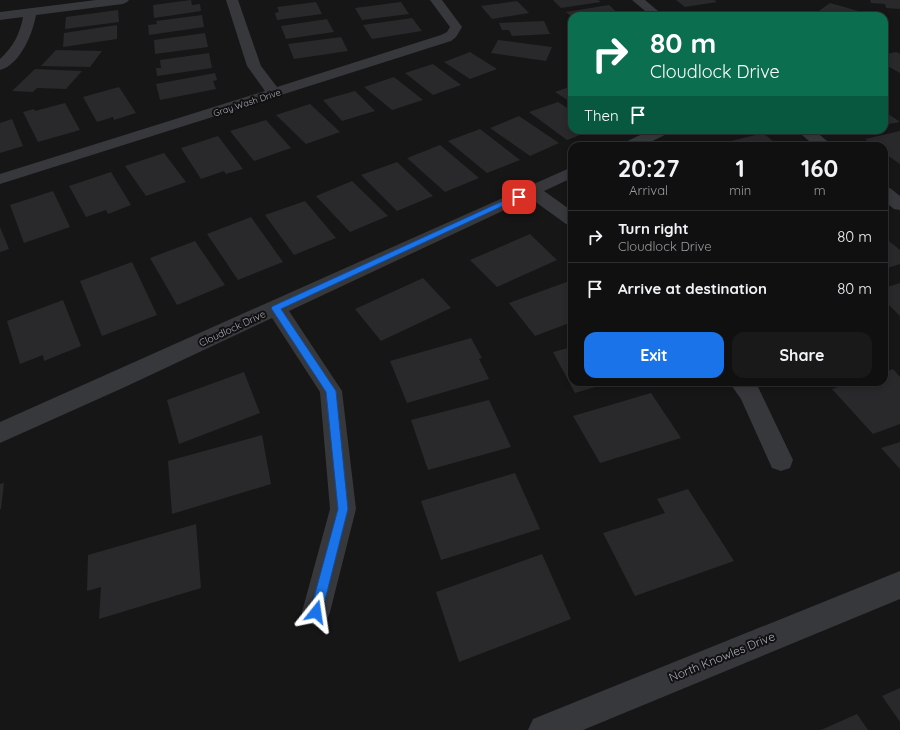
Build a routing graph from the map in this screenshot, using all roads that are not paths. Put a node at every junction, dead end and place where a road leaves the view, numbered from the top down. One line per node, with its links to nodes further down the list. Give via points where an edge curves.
1 (123, 0): 6 (street)
2 (232, 0): 11 (street, via 254,66)
3 (436, 0): 11 (street, Gray Wash Drive, via 456,27 446,38)
4 (638, 0): 5 (street)
5 (653, 12)
6 (30, 13): 7 (street); 8 (street)
7 (0, 16)
8 (29, 26): 9 (street); 10 (street, via 23,42)
9 (14, 28)
10 (0, 66)
11 (275, 94): 17 (street, Gray Wash Drive)
12 (655, 134): 14 (street)
13 (809, 134): 15 (street)
14 (638, 142)
15 (820, 142)
16 (568, 174): 18 (street, Cloudlock Drive)
17 (0, 179)
18 (532, 191): 21 (street); 22 (street, Cloudlock Drive)
19 (888, 195): 20 (street)
20 (900, 205)
21 (568, 217)
22 (276, 308): 24 (street, Cloudlock Drive, via 28,422); 27 (street, via 331,391 343,509)
23 (743, 386): 25 (street, via 750,394)
24 (0, 432)
25 (781, 460)
26 (900, 585): 28 (street, North Knowles Drive)
27 (316, 612)
28 (544, 730)

